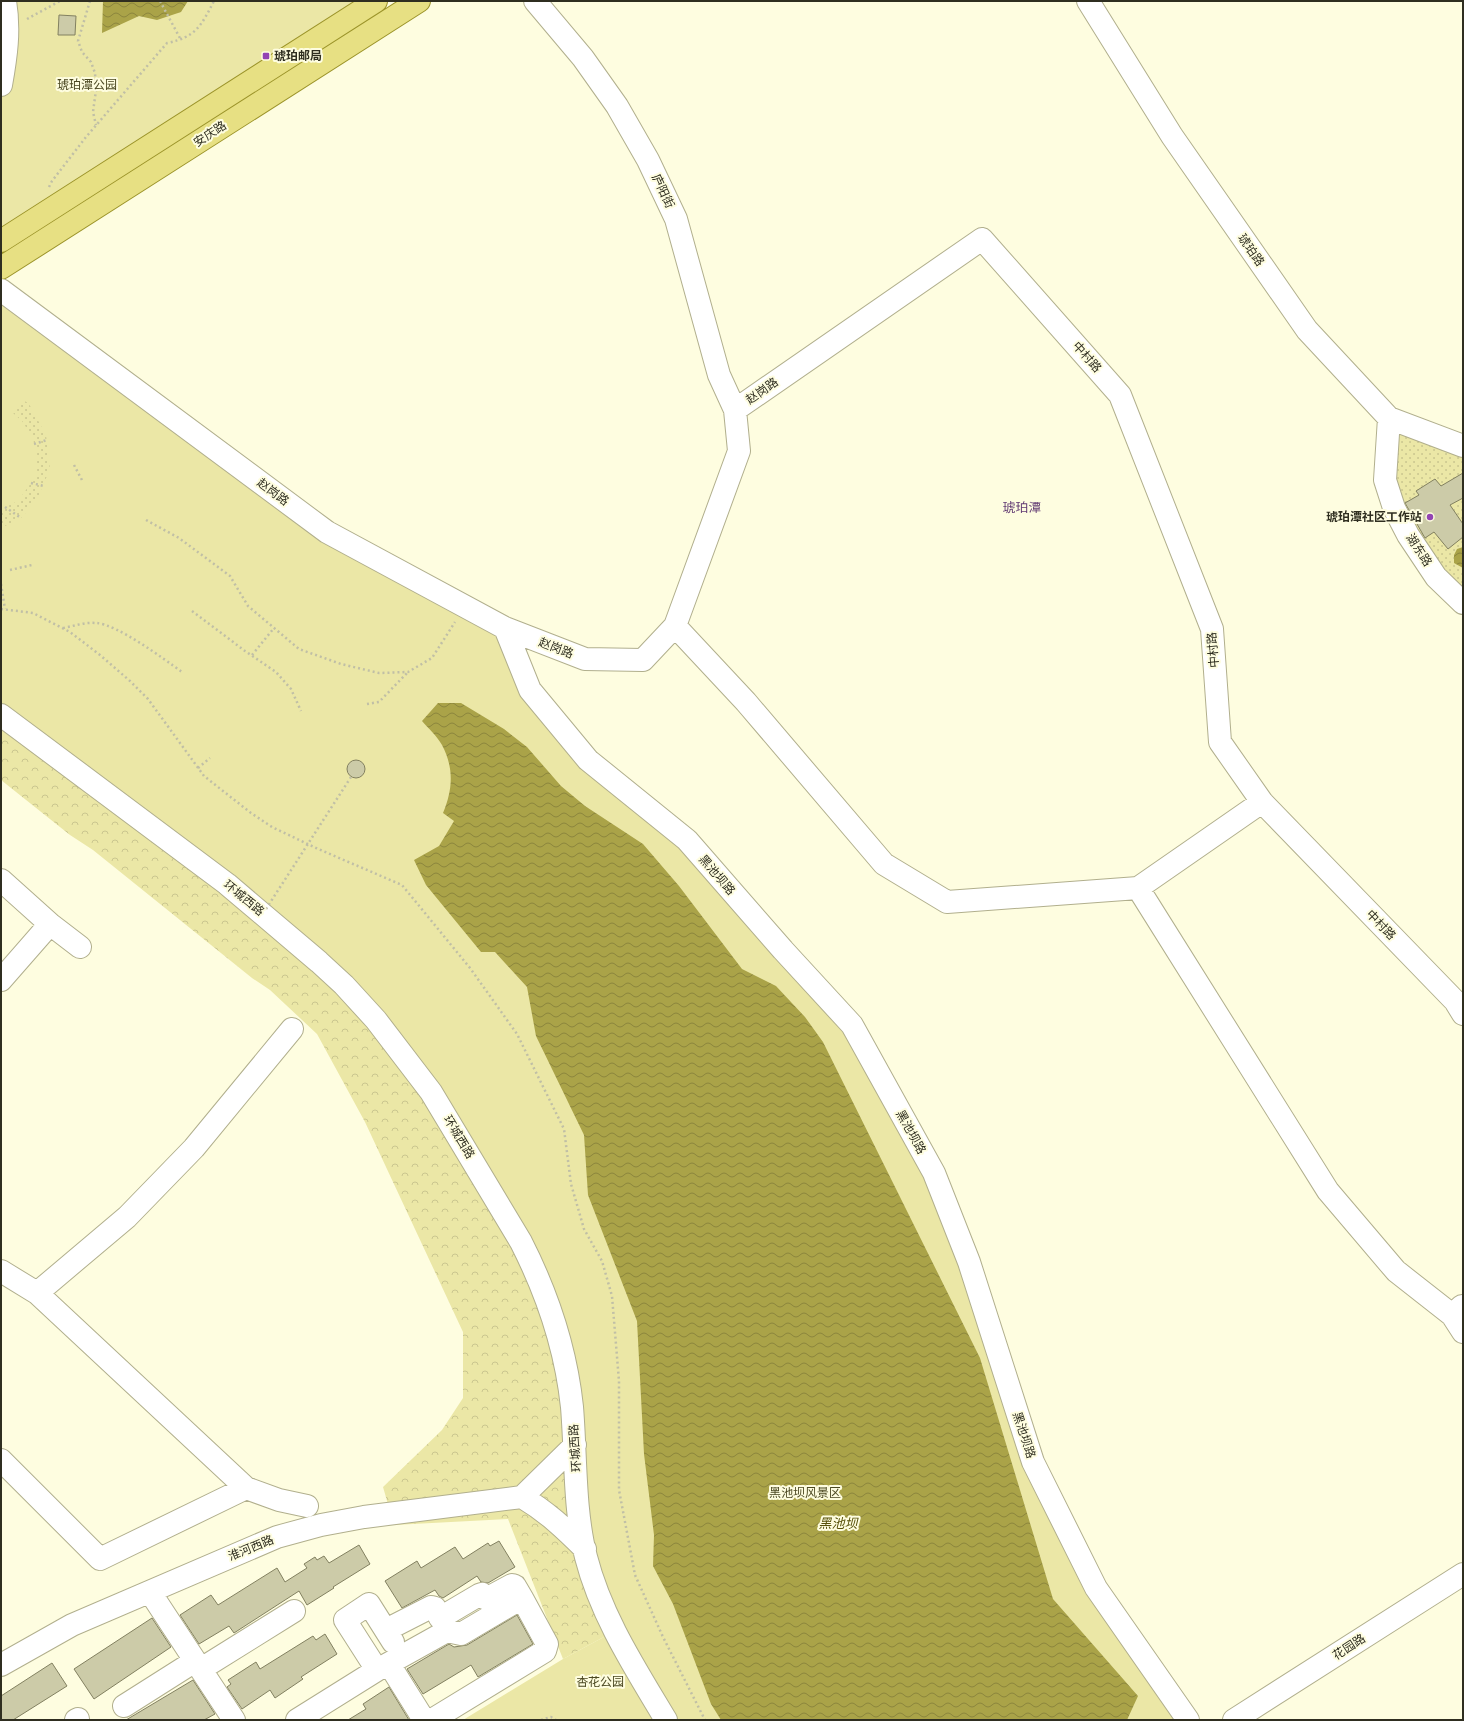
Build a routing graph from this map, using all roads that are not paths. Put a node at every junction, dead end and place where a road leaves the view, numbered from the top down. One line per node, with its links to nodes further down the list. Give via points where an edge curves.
1 (5, 1): 6 (street, via 8,24 7,51)
2 (376, 1): 8 (main road, 安庆路)
3 (419, 1): 9 (main road, 安庆路)
4 (535, 1): 11 (street, 庐阳街, via 583,58 617,106 648,160 676,219 719,375)
5 (1088, 1): 12 (street, 琥珀路, via 1172,136 1307,330)
6 (1, 85)
7 (982, 239): 11 (street, 赵岗路); 18 (street, 中村路, via 1120,395 1212,629 1220,742)
8 (1, 241)
9 (1, 268)
10 (1, 290): 16 (street, 赵岗路, via 327,532)
11 (735, 410): 15 (street, 赵岗路, via 739,451)
12 (1390, 418): 13 (street, 琥珀路); 14 (street, 湖东路, via 1385,480 1394,508 1408,535 1436,576)
13 (1463, 446)
14 (1463, 603)
15 (675, 626): 16 (street, 赵岗路, via 643,660 585,659); 20 (street, via 746,702 884,864 947,902)
16 (505, 628): 49 (street, 黑池坝路, via 530,690 588,760 687,840 852,1025 934,1173 968,1262 1033,1462 1096,1588)
17 (1, 715): 29 (street, 环城西路, via 227,884 286,933 344,985 402,1053 448,1119 530,1259 550,1310 565,1363)
18 (1262, 802): 20 (street); 24 (street, 中村路, via 1455,1001)
19 (1, 880): 21 (street)
20 (1138, 888): 28 (street, via 1328,1191 1396,1271)
21 (50, 924): 22 (street); 23 (street)
22 (80, 947)
23 (1, 980)
24 (1463, 1014)
25 (292, 1029): 27 (street, via 189,1153 127,1217)
26 (1, 1271): 27 (street)
27 (37, 1293): 31 (street)
28 (1459, 1317)
29 (575, 1445): 32 (street); 34 (street, 环城西路)
30 (1, 1460): 31 (street, via 100,1560)
31 (246, 1488): 33 (street, via 279,1500)
32 (522, 1497): 34 (street, via 559,1523); 36 (street, 淮河西路, via 364,1517 314,1527 278,1537)
33 (307, 1506)
34 (585, 1549): 48 (street, 环城西路, via 597,1593 612,1626)
35 (1463, 1574): 50 (street, 花园路)
36 (150, 1592): 41 (street, 淮河西路, via 72,1625); 42 (street)
37 (294, 1611): 42 (street)
38 (443, 1625): 39 (street, via 432,1606); 40 (street); 47 (street, via 479,1595 482,1594 486,1599 512,1585 516,1586 547,1644 545,1651)
39 (386, 1630): 40 (street); 40 (street, via 369,1604 345,1620)
40 (389, 1664): 45 (street); 46 (street)
41 (1, 1665)
42 (198, 1665): 43 (street); 44 (street)
43 (124, 1706)
44 (234, 1720)
45 (297, 1720)
46 (424, 1720)
47 (432, 1720)
48 (666, 1720)
49 (1188, 1720)
50 (1234, 1720)

